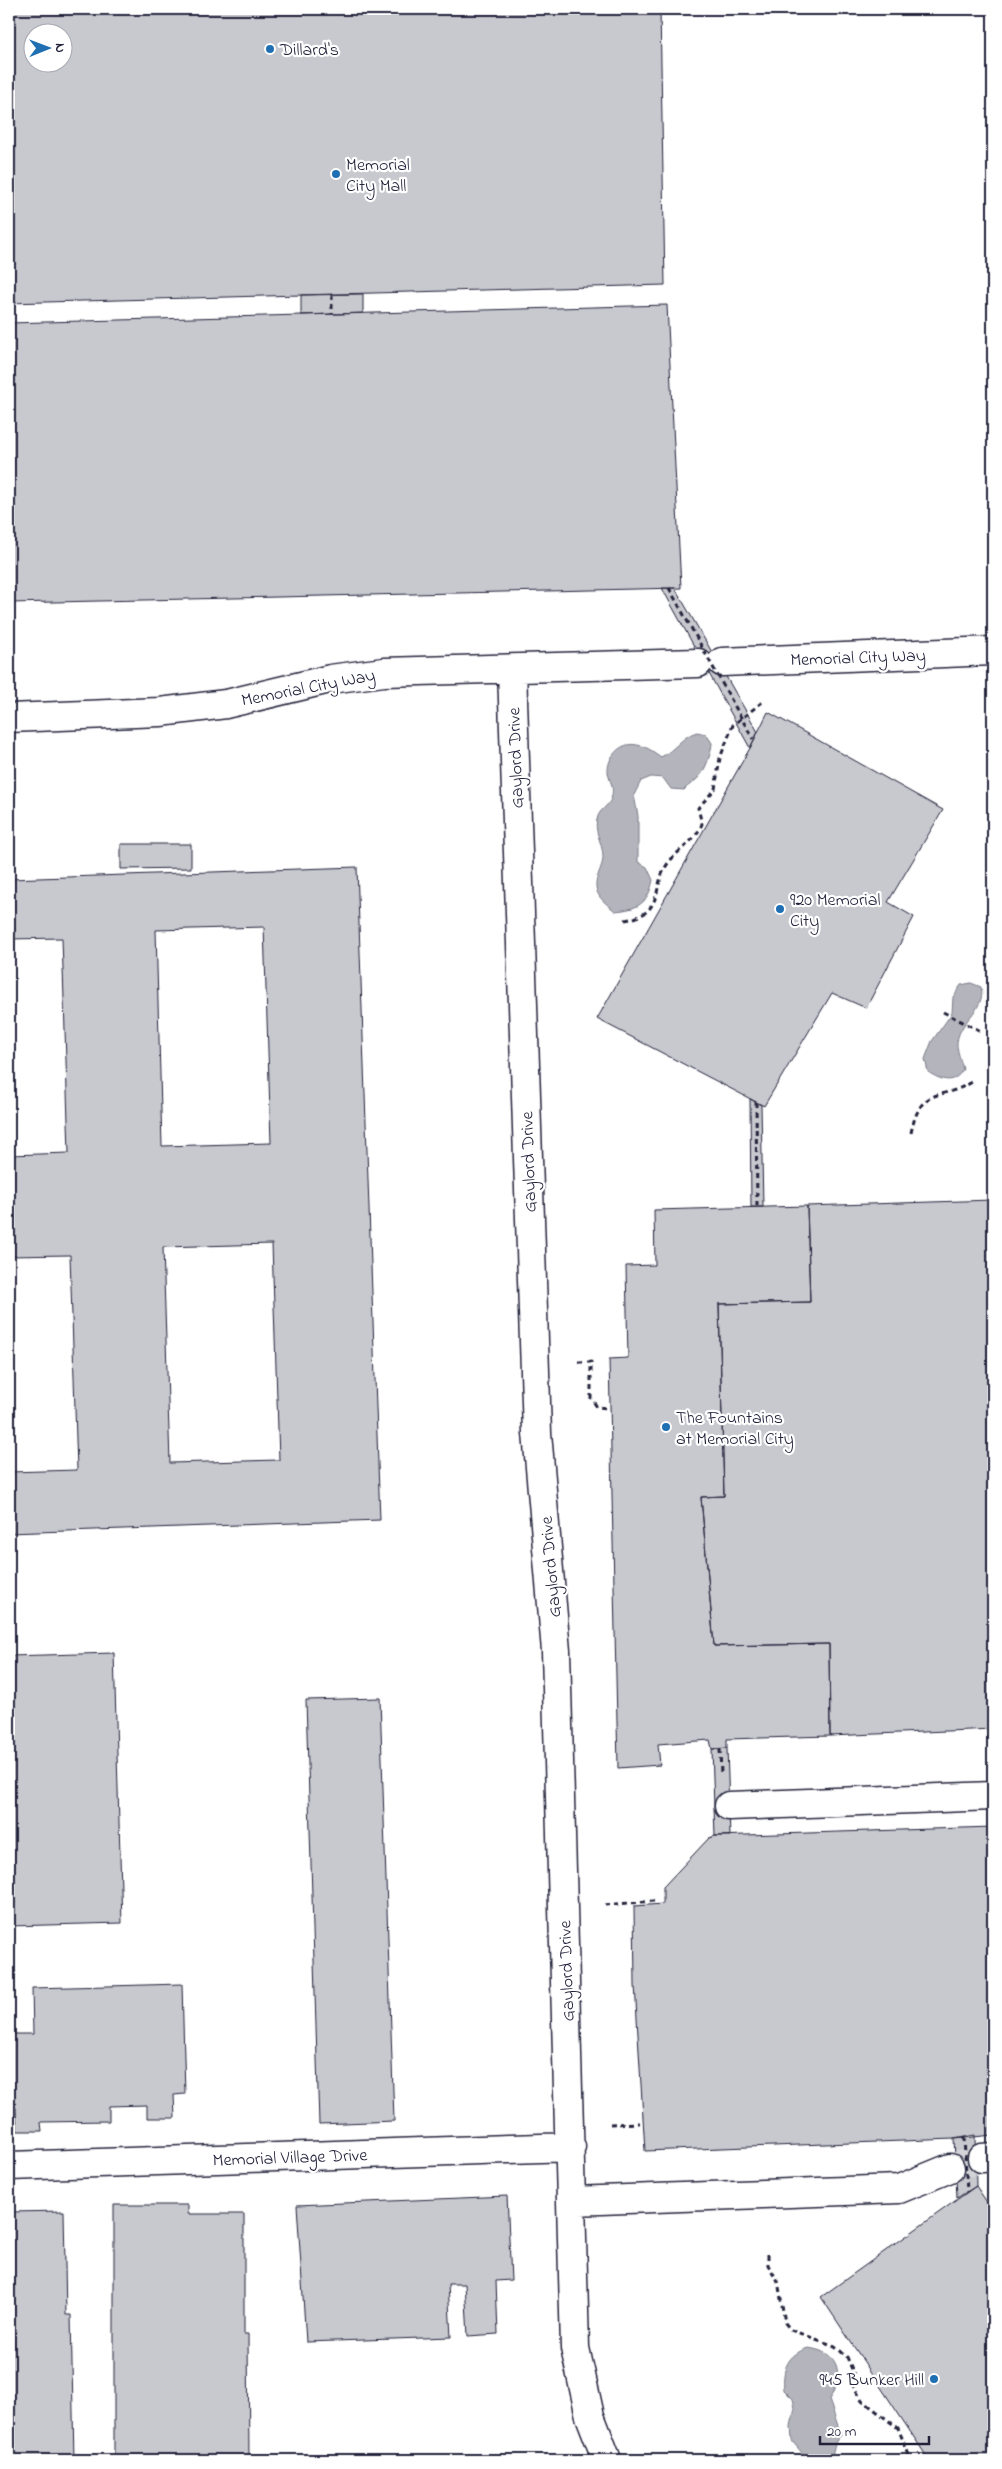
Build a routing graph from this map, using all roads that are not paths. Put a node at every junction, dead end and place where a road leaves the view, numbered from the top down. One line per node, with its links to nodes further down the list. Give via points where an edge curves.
1 (993, 651): 2 (street, Memorial City Way)
2 (512, 669): 3 (street, Memorial City Way, via 384,672 330,679 226,704 160,712); 6 (street, Gaylord Drive, via 537,1432 556,1651)
3 (9, 718)
4 (993, 1796): 5 (street)
5 (729, 1806)
6 (571, 2147): 7 (street, Memorial Village Drive); 9 (street, Gaylord Drive)
7 (9, 2166)
8 (950, 2168): 9 (street, via 899,2189)
9 (573, 2201): 10 (street, Gaylord Drive, via 575,2348 590,2416)
10 (607, 2460)

